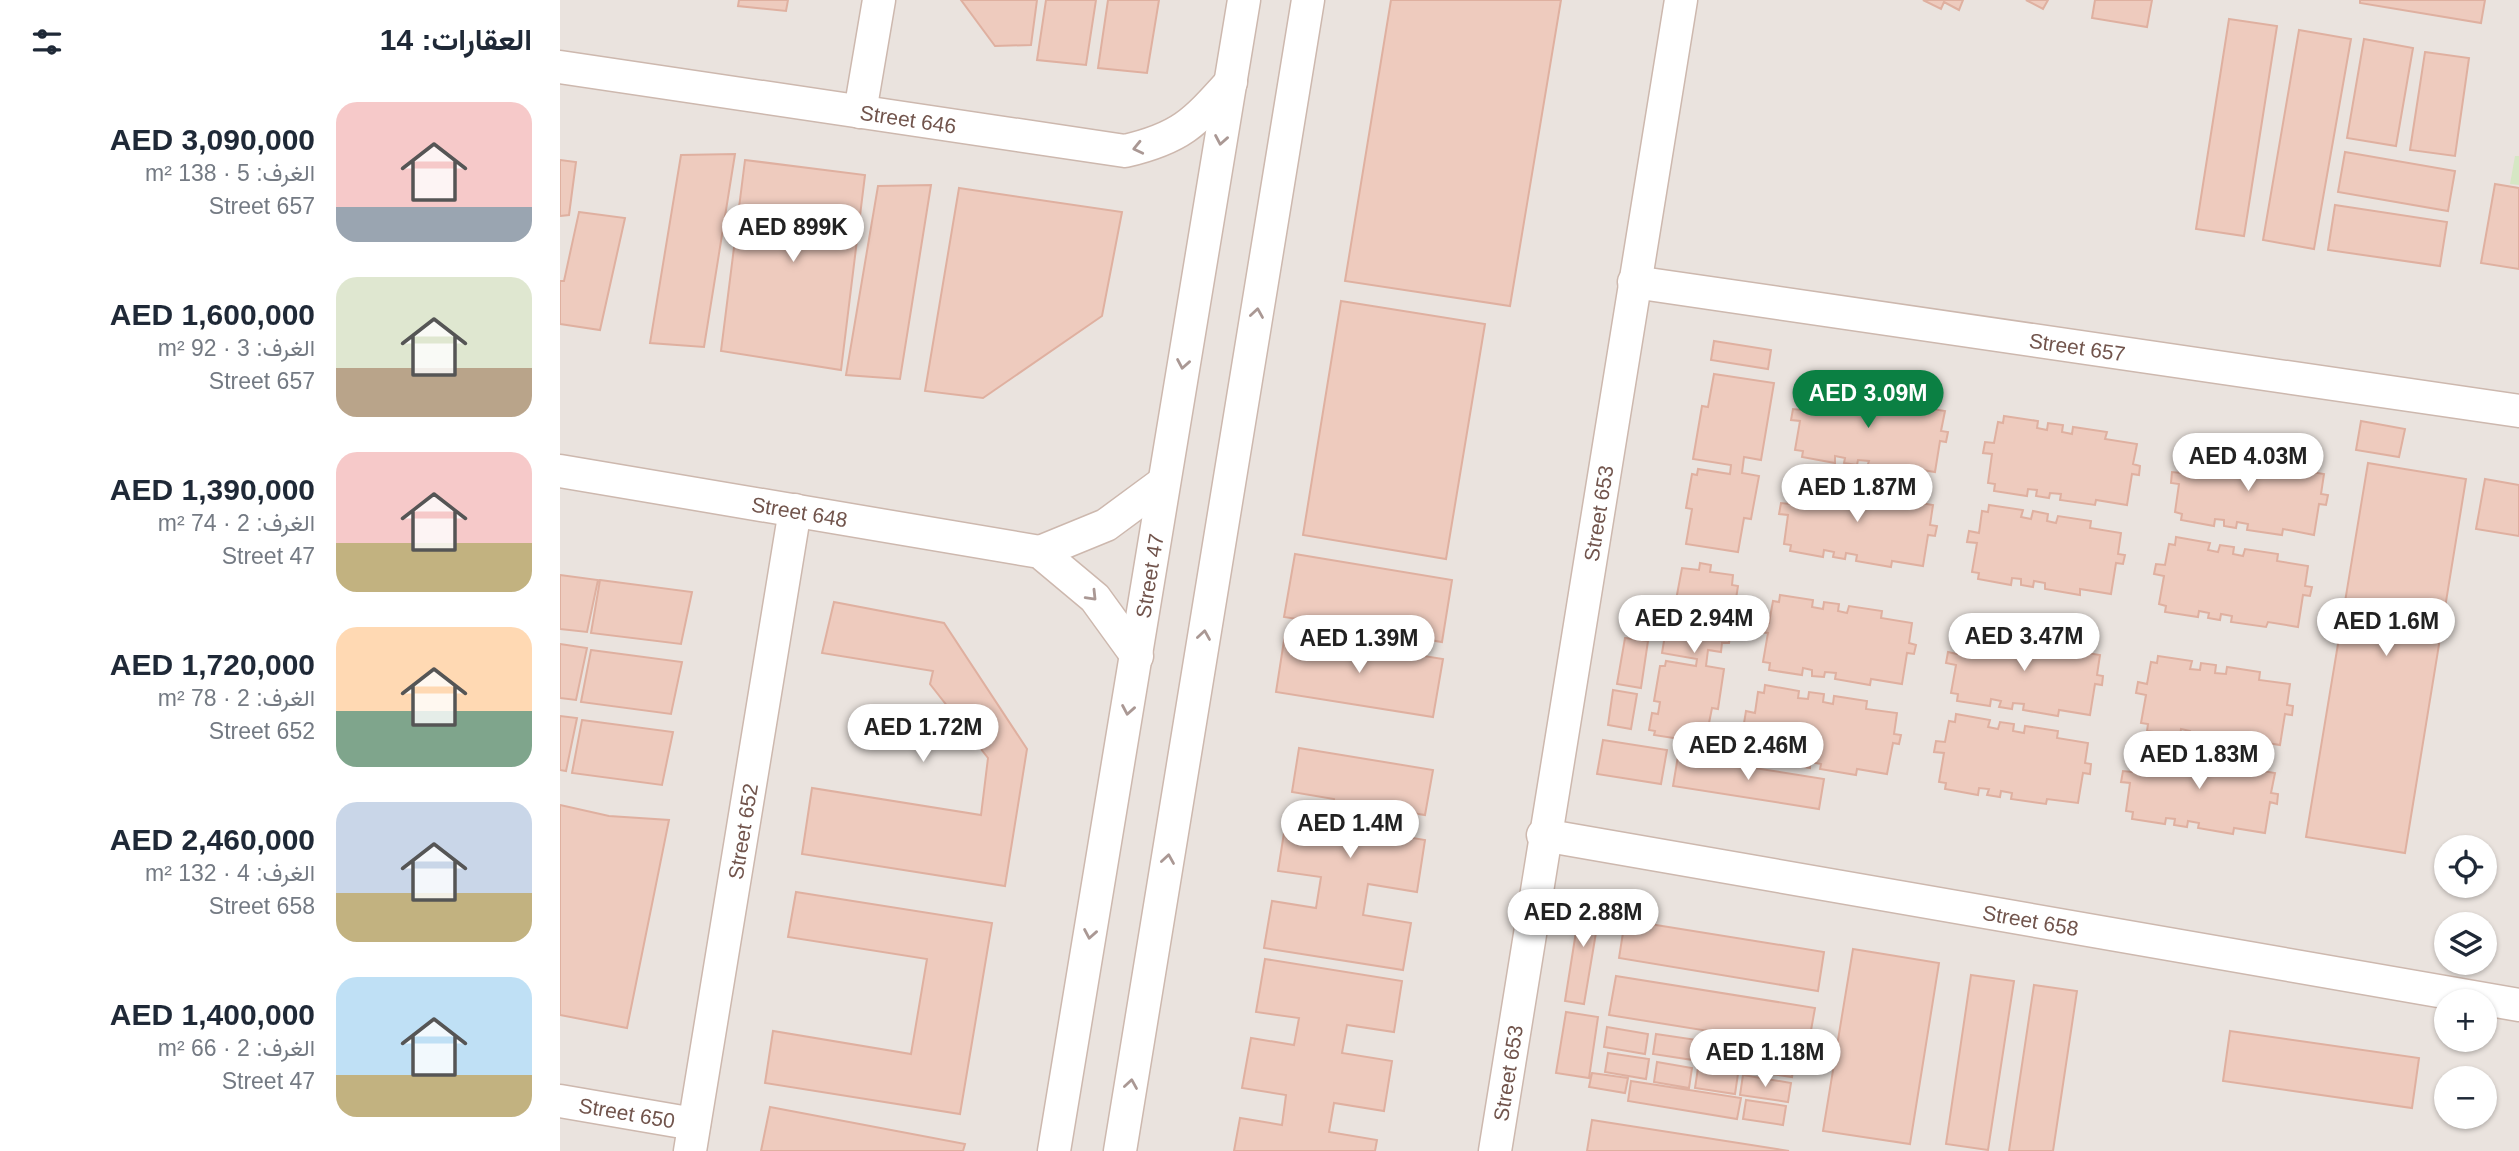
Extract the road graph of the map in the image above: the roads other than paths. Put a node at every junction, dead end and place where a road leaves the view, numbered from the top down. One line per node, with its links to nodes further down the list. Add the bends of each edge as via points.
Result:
1 (878, 0): 7 (street)
2 (1244, 0): 6 (street, Street 47)
3 (1308, 0): 20 (street, one-way to 3)
4 (1681, 0): 8 (street, Street 653)
5 (560, 67): 7 (street, Street 646)
6 (1231, 82): 7 (street, Street 646, one-way to 7, via 1195,122 1162,142 1125,150); 11 (street, Street 47, one-way to 11)
7 (860, 112)
8 (1634, 282): 9 (street, Street 657); 15 (street, Street 653)
9 (2519, 411)
10 (560, 471): 12 (street, Street 648)
11 (1163, 483): 13 (street, via 1106,525); 14 (street, Street 47)
12 (795, 510): 13 (street, Street 648); 18 (street, Street 652)
13 (1040, 552): 14 (street, one-way to 14, via 1095,598)
14 (1136, 656): 19 (street, Street 47, one-way to 19)
15 (1544, 835): 16 (street, Street 658); 21 (street, Street 653)
16 (2519, 1005)
17 (560, 1101): 18 (street, Street 650)
18 (692, 1138)
19 (1054, 1151)
20 (1120, 1151)
21 (1495, 1151)

